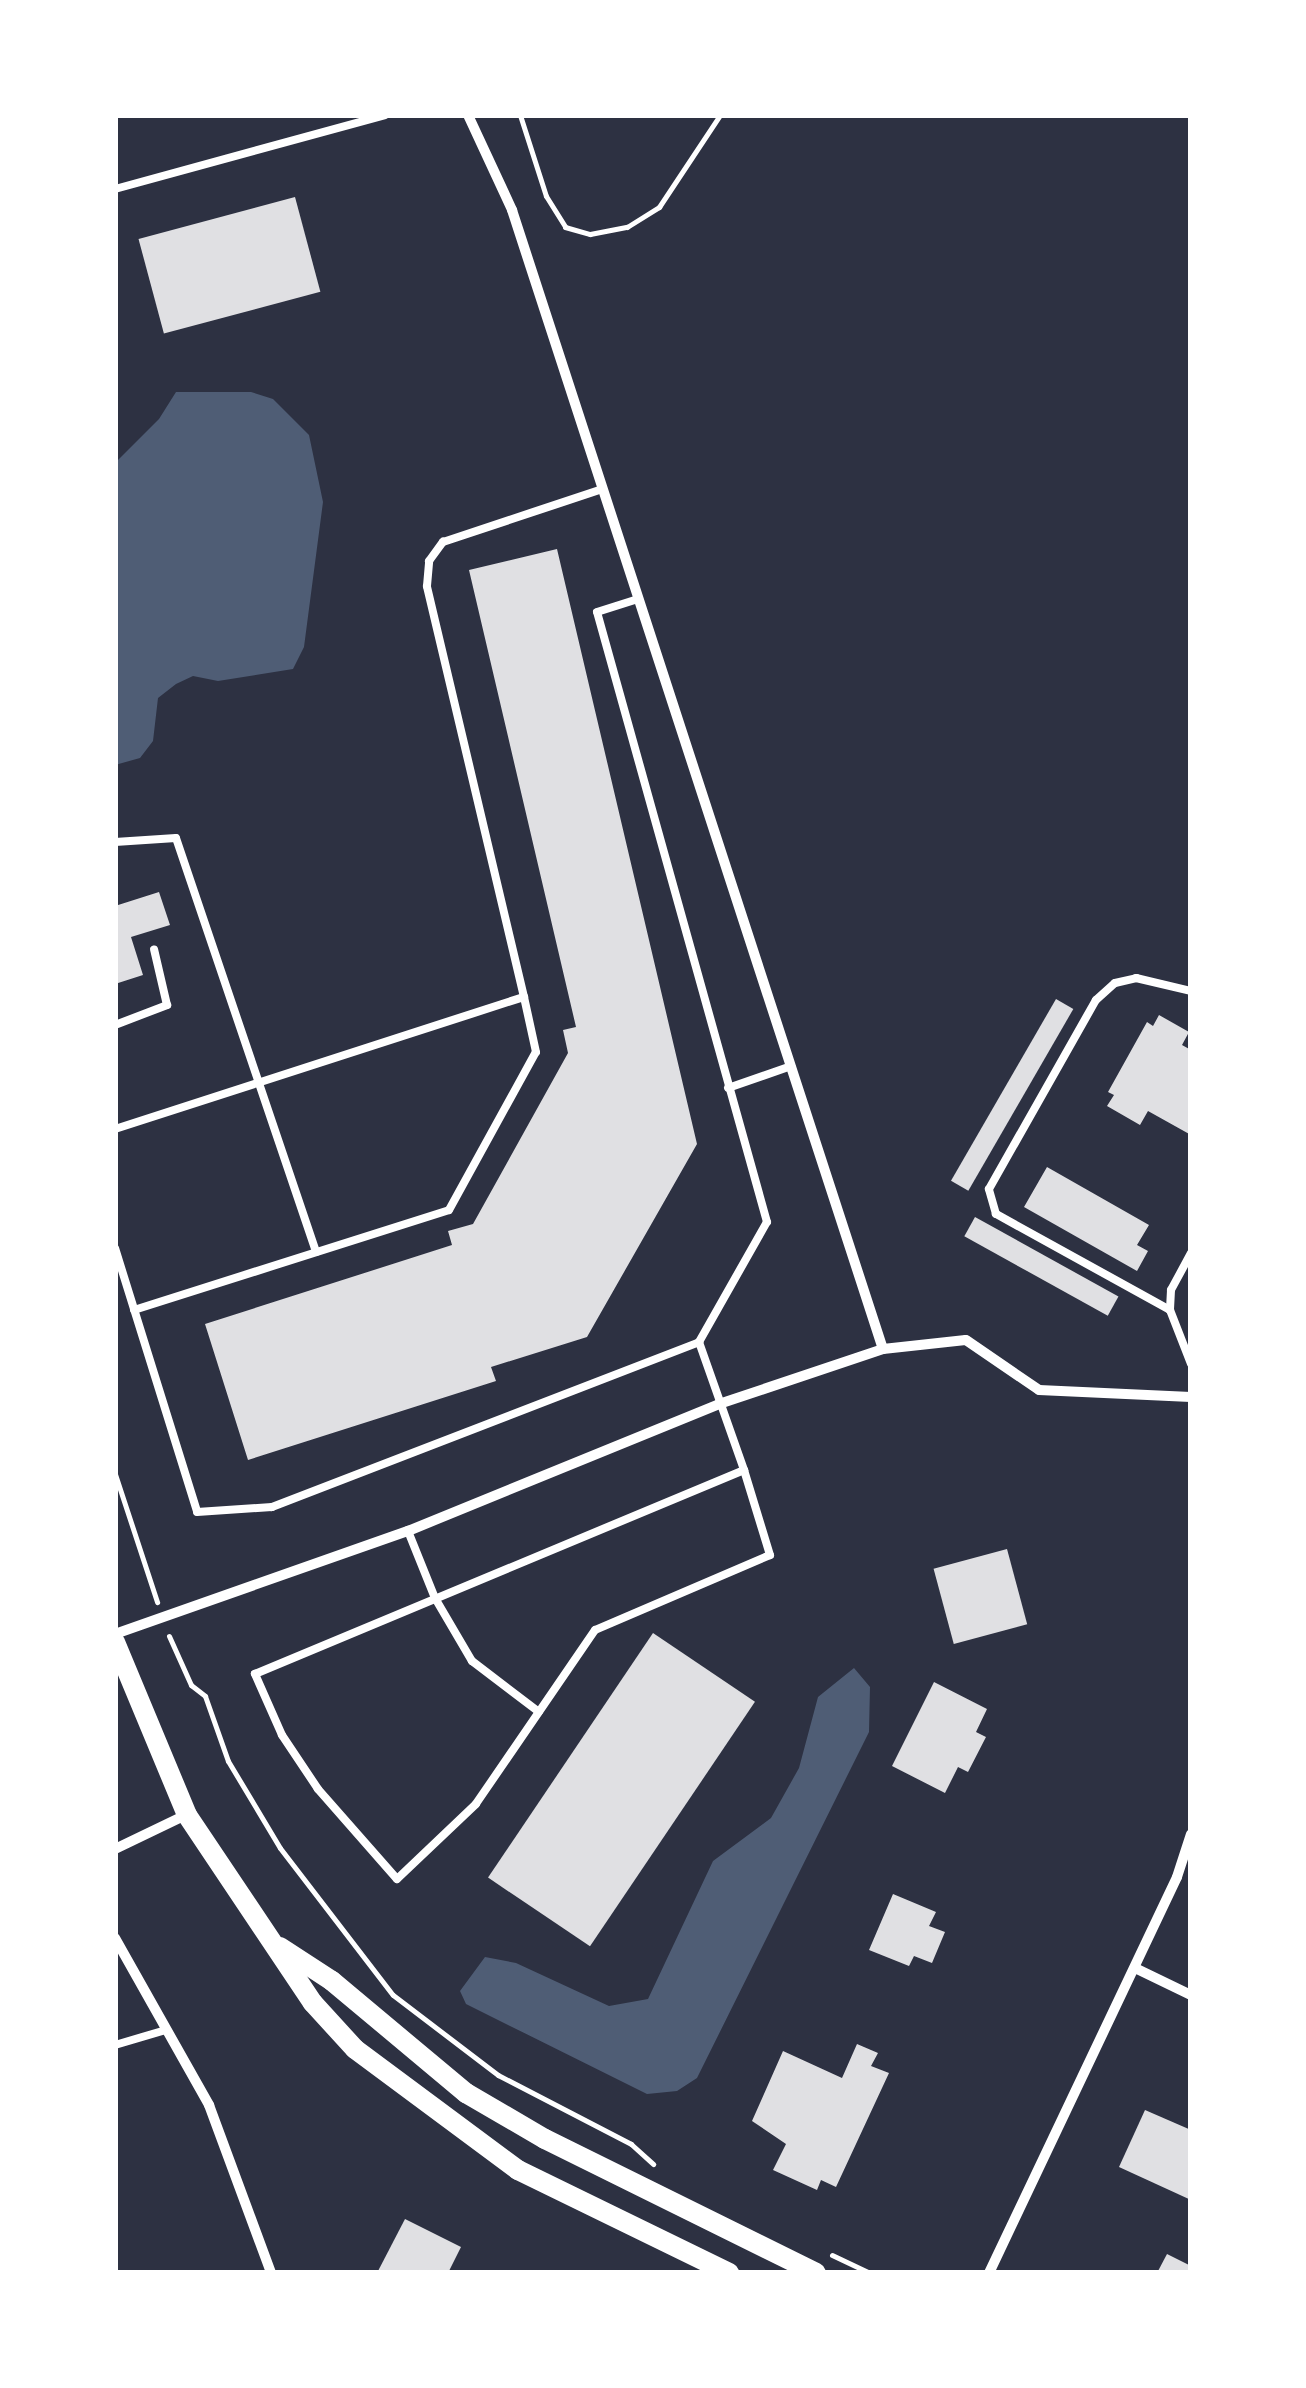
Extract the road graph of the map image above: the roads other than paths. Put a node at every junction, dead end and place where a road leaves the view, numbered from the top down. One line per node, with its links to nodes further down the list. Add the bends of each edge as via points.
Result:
1 (385, 115): 3 (lane)
2 (468, 115): 4 (street, via 512,210)
3 (115, 190)
4 (602, 490): 5 (street); 9 (lane, via 443,542 428,562 427,586)
5 (638, 598): 11 (street); 13 (lane, via 597,612)
6 (115, 842): 12 (lane, via 176,838)
7 (154, 949): 10 (lane, via 167,1005)
8 (1191, 991): 19 (lane, via 1136,978 1115,983 1096,1000 988,1189 996,1214)
9 (524, 997): 12 (lane); 16 (lane, via 536,1052 448,1210)
10 (115, 1025)
11 (791, 1066): 13 (lane); 21 (street)
12 (259, 1082): 14 (lane); 16 (lane)
13 (728, 1088): 20 (lane, via 767,1222)
14 (115, 1129)
15 (115, 1248): 18 (lane)
16 (316, 1252): 18 (lane)
17 (1191, 1252): 19 (lane)
18 (134, 1310): 20 (lane, via 197,1512 272,1507)
19 (1170, 1310): 22 (lane)
20 (699, 1342): 24 (lane)
21 (883, 1349): 23 (street, via 966,1340 1039,1390); 24 (street)
22 (1191, 1364)
23 (1191, 1397)
24 (719, 1404): 25 (lane); 26 (street)
25 (744, 1470): 27 (lane); 30 (lane, via 770,1554 595,1630)
26 (408, 1531): 27 (lane); 28 (street)
27 (435, 1598): 30 (lane, via 472,1661); 30 (lane, via 255,1674 282,1734 318,1789 397,1879 476,1804)
28 (115, 1634)
29 (115, 1642): 31 (main road)
30 (539, 1712)
31 (187, 1814): 33 (street); 35 (main road)
32 (1191, 1834): 36 (street)
33 (115, 1848)
34 (115, 1938): 38 (street)
35 (274, 1943): 41 (main road, via 312,2003 356,2049 452,2126 518,2170); 42 (main road, via 332,1981 466,2093 545,2140)
36 (1135, 1968): 37 (street); 43 (street)
37 (1191, 1995)
38 (166, 2030): 39 (lane); 40 (street, via 209,2104)
39 (115, 2044)
40 (271, 2273)
41 (729, 2273)
42 (816, 2273)
43 (989, 2273)

